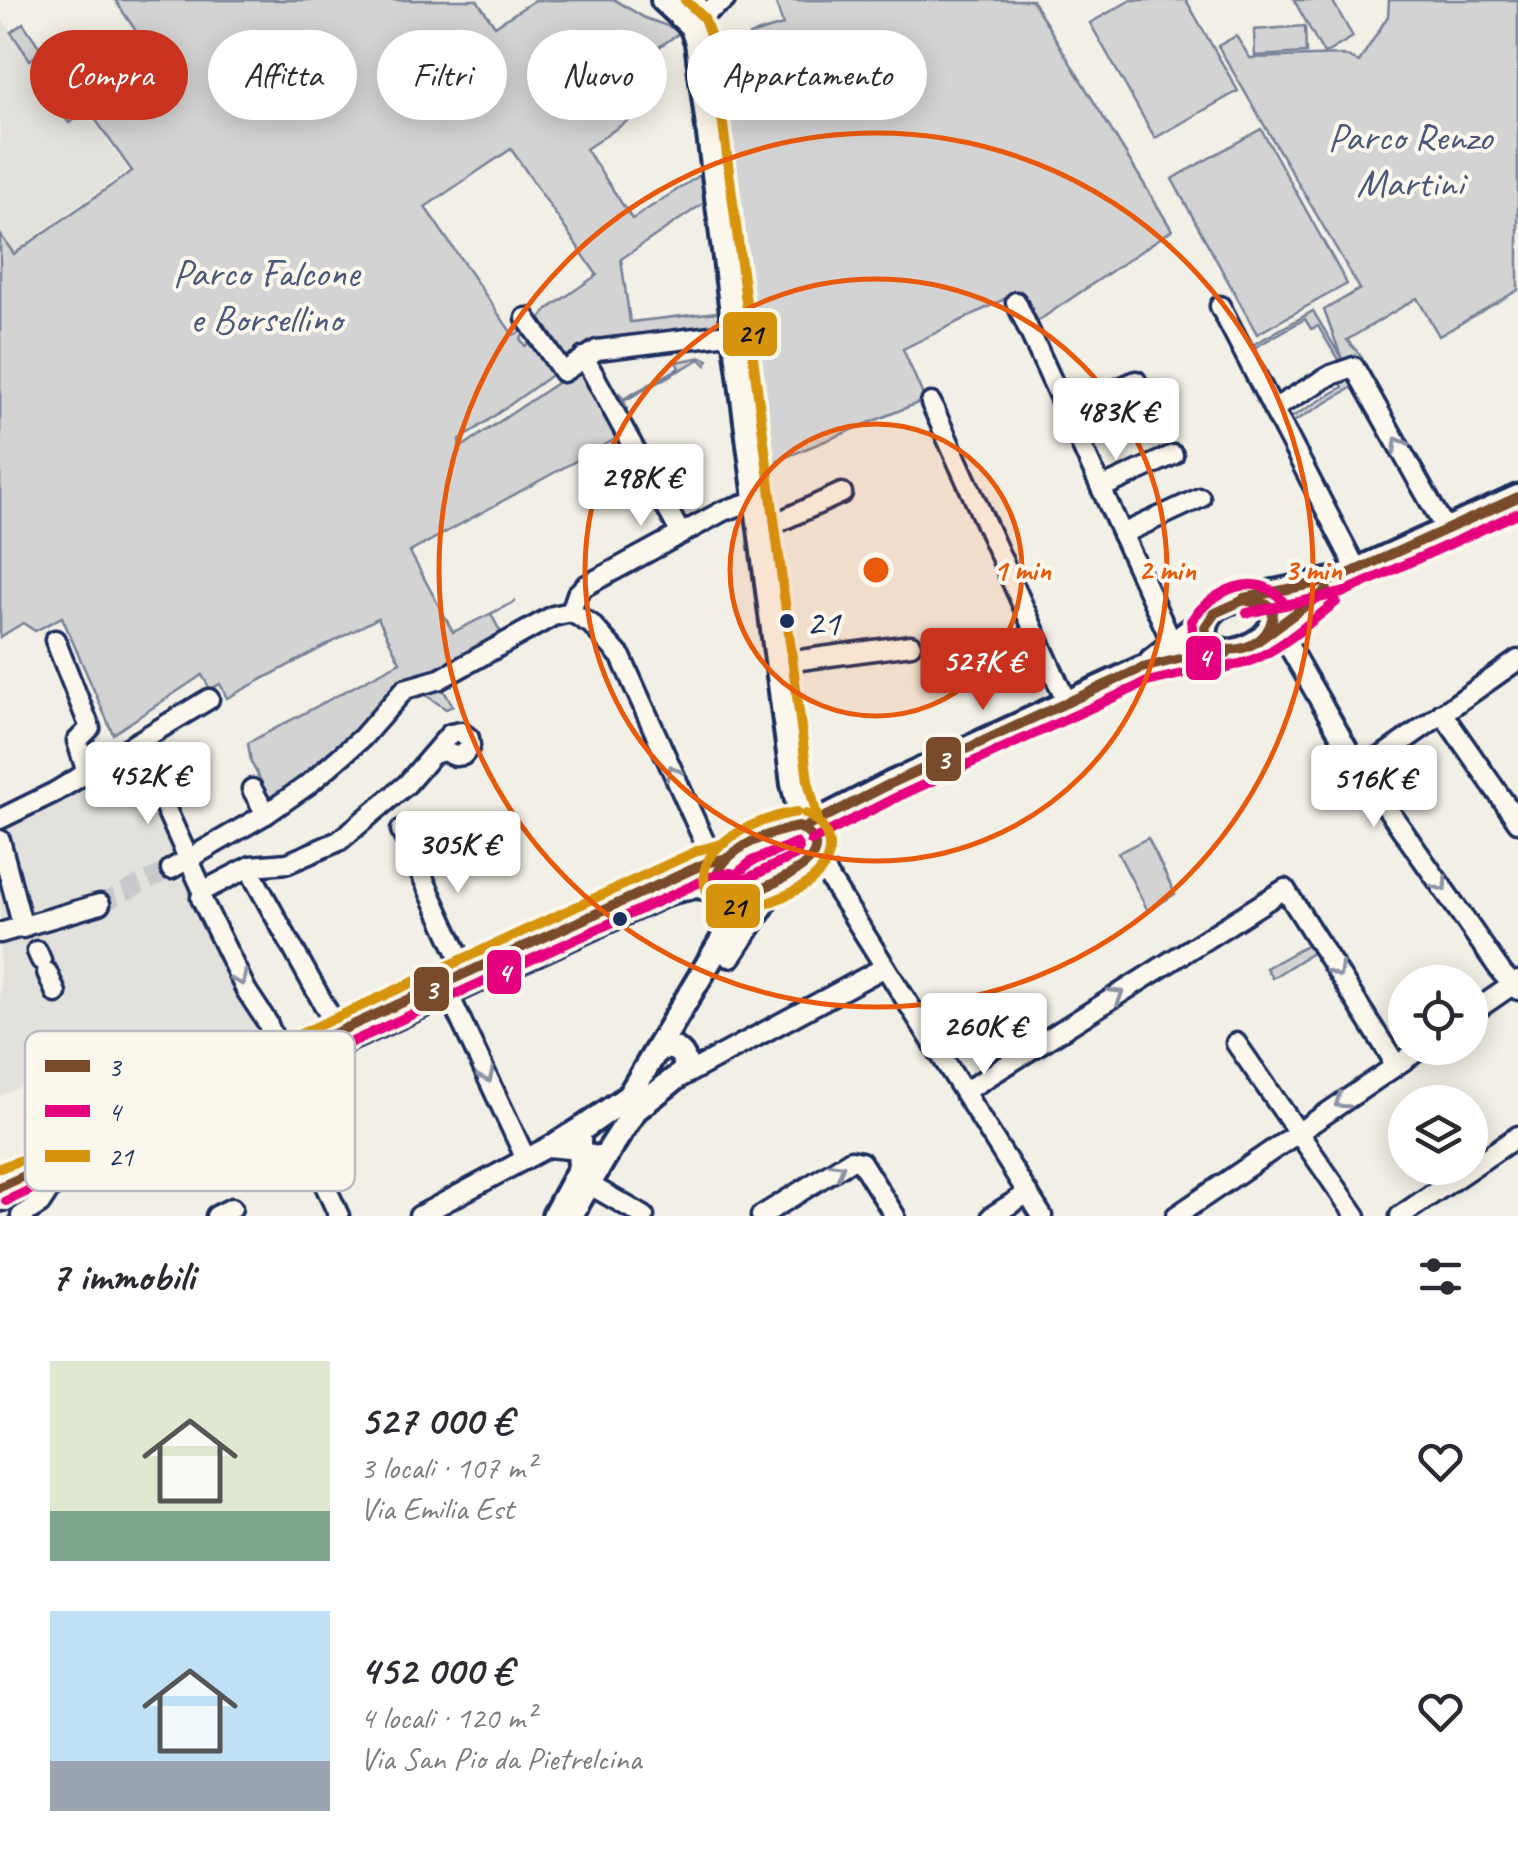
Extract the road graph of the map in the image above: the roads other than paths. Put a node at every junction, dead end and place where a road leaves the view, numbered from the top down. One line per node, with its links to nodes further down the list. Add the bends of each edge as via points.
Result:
1 (642, 0): 4 (main road)
2 (663, 0): 4 (main road)
3 (720, 3): 4 (street, via 705,13); 5 (street)
4 (688, 8)
5 (704, 30)
6 (708, 120): 10 (main road)
7 (1016, 302): 15 (street)
8 (1220, 306): 14 (street)
9 (526, 318): 11 (street, via 563,372)
10 (736, 333): 11 (street); 21 (main road)
11 (584, 357): 24 (street)
12 (1136, 381): 15 (street)
13 (931, 403): 39 (street)
14 (1273, 408): 23 (street, one-way to 14, via 1354,367); 26 (street)
15 (1066, 412): 17 (street)
16 (1173, 456): 17 (street)
17 (1102, 488): 25 (street)
18 (842, 493): 22 (street)
19 (1518, 497): 23 (main road)
20 (1200, 498): 25 (street)
21 (757, 500): 22 (main road); 24 (street)
22 (760, 526): 36 (main road)
23 (1446, 530): 26 (main road)
24 (681, 534): 28 (street, via 585,586)
25 (1122, 534): 32 (street)
26 (1348, 574): 27 (main road); 30 (main road)
27 (1244, 598): 29 (main road); 30 (main road, via 1272,610)
28 (571, 612): 48 (street, via 552,616 440,679 405,689 336,762); 55 (street, one-way to 28, via 620,655)
29 (1210, 615): 32 (main road); 34 (main road, via 1206,640)
30 (1266, 635): 34 (main road); 43 (street, via 1288,646)
31 (55, 640): 44 (street, via 90,728 78,742)
32 (1174, 644): 37 (main road)
33 (912, 646): 36 (street)
34 (1227, 653): 37 (main road)
35 (1518, 660): 40 (street)
36 (778, 663): 45 (main road)
37 (1142, 668): 39 (main road)
38 (209, 700): 41 (street)
39 (1068, 703): 47 (main road)
40 (1442, 714): 43 (street); 50 (street)
41 (136, 743): 44 (street); 54 (street)
42 (434, 754): 61 (street, via 340,841 288,863 251,866)
43 (1361, 770): 68 (street, one-way to 68)
44 (87, 773): 49 (street)
45 (793, 784): 47 (main road, via 814,806); 52 (main road)
46 (252, 789): 48 (street)
47 (848, 806): 52 (main road)
48 (266, 814): 54 (street)
49 (0, 819)
50 (1518, 822)
51 (401, 830): 67 (street)
52 (799, 832): 55 (main road); 57 (street); 59 (main road, via 811,861)
53 (0, 840): 63 (street)
54 (188, 859): 56 (street); 61 (street)
55 (721, 859): 60 (main road); 67 (main road)
56 (171, 869)
57 (828, 876): 59 (street); 66 (street)
58 (254, 878): 73 (street)
59 (786, 878): 60 (main road, via 744,896); 78 (main road, via 762,901 685,1028)
60 (722, 888): 67 (main road, via 674,890); 77 (main road, via 728,930)
61 (202, 891): 72 (street, one-way to 72)
62 (100, 904): 63 (street)
63 (23, 928): 64 (street)
64 (0, 933)
65 (41, 961): 69 (street)
66 (885, 967): 78 (street); 81 (street)
67 (469, 979): 70 (main road); 74 (main road)
68 (1516, 986): 71 (street)
69 (56, 993)
70 (448, 993): 75 (main road); 88 (street, one-way to 88)
71 (1488, 1003)
72 (271, 1031)
73 (339, 1031)
74 (355, 1031)
75 (355, 1032)
76 (1236, 1043): 83 (street)
77 (658, 1050): 78 (main road, via 673,1048); 82 (main road, via 624,1102)
78 (688, 1063): 87 (main road, via 635,1110)
79 (1397, 1065): 80 (street)
80 (1391, 1069): 81 (street, one-way to 80, via 1285,889 1391,1056); 83 (street, one-way to 83)
81 (970, 1088): 93 (street)
82 (590, 1122): 85 (street); 86 (main road, via 580,1131)
83 (1297, 1132): 105 (street); 106 (street)
84 (1518, 1136): 107 (street)
85 (548, 1147): 86 (street); 88 (street)
86 (579, 1150): 87 (main road); 98 (main road, via 580,1168)
87 (606, 1155): 89 (main road)
88 (526, 1159): 97 (street)
89 (590, 1185): 99 (main road); 100 (street)
90 (25, 1188): 94 (main road)
91 (47, 1191): 95 (street)
92 (328, 1191): 96 (street)
93 (1028, 1193): 103 (street); 104 (street)
94 (0, 1200)
95 (21, 1216)
96 (339, 1216)
97 (419, 1216)
98 (554, 1216)
99 (570, 1216)
100 (644, 1216)
101 (761, 1216): 102 (street, one-way to 102, via 851,1160 861,1162)
102 (895, 1216)
103 (992, 1216)
104 (1042, 1216)
105 (1176, 1216)
106 (1356, 1216)
107 (1400, 1216)

